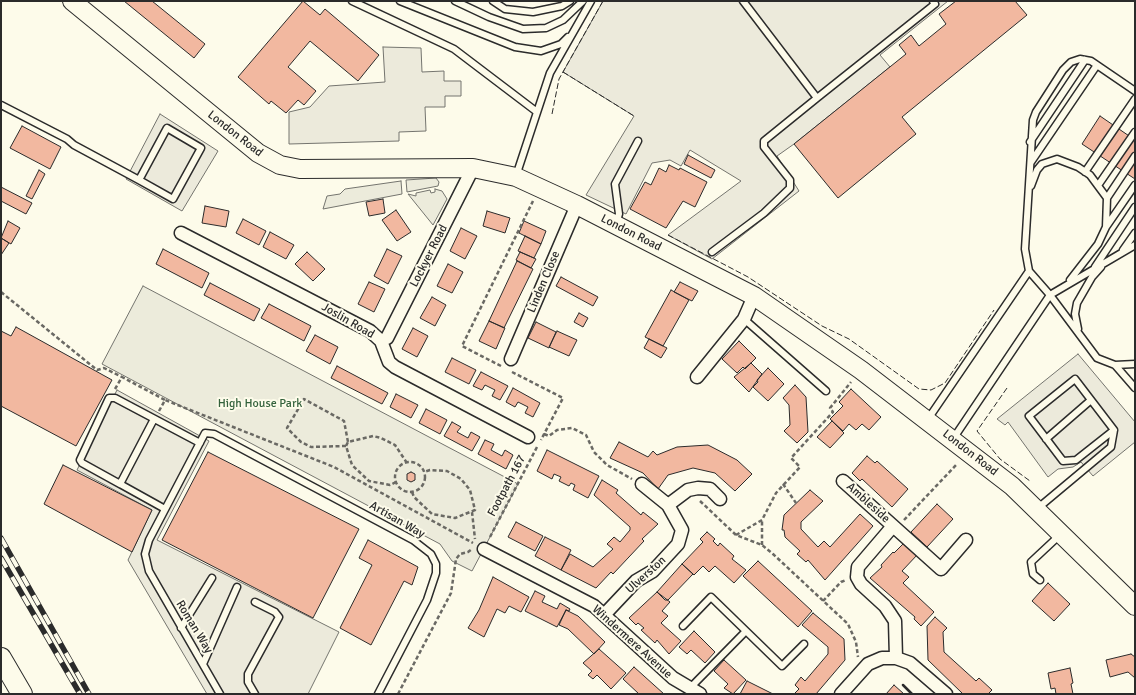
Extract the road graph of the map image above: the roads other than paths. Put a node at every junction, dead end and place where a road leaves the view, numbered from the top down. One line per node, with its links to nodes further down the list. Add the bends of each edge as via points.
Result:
1 (72, 1): 24 (street, London Road, via 258,154 280,165 300,169)
2 (352, 1): 18 (lane, via 454,49)
3 (400, 1): 11 (lane, via 514,47 541,51 561,44)
4 (455, 1): 7 (lane, via 523,29 546,28 563,20)
5 (493, 1): 6 (lane, via 505,9 533,12 562,6)
6 (570, 1)
7 (583, 1)
8 (591, 1): 11 (lane)
9 (743, 1): 15 (lane)
10 (936, 2): 15 (lane)
11 (574, 31): 18 (lane, via 550,73)
12 (1085, 60): 13 (lane); 21 (lane); 21 (lane, via 1071,62 1036,112)
13 (1097, 65): 14 (lane); 23 (lane)
14 (1135, 91)
15 (817, 98): 39 (lane, via 764,142 764,147 790,180 790,188 764,213)
16 (1135, 99): 25 (lane)
17 (1, 105): 27 (lane)
18 (537, 112): 26 (lane)
19 (1135, 132): 28 (lane)
20 (638, 141): 34 (lane, via 614,184 619,214)
21 (1030, 143): 23 (lane)
22 (1135, 156): 31 (lane)
23 (1030, 164): 30 (lane)
24 (473, 168): 26 (street, London Road); 49 (street, Lockyer Road, via 387,338)
25 (1085, 172): 28 (lane); 30 (lane, via 1057,159 1048,161 1037,170)
26 (516, 177): 32 (street, London Road)
27 (139, 180): 27 (lane, via 167,128 201,148 173,199)
28 (1099, 184): 31 (lane)
29 (1135, 184): 35 (lane)
30 (1027, 197): 43 (lane, via 1025,249)
31 (1107, 198): 35 (lane)
32 (577, 205): 34 (street, London Road); 50 (street, Linden Close)
33 (1135, 207): 42 (lane)
34 (616, 225): 46 (street, London Road)
35 (1106, 227): 44 (lane, via 1089,258)
36 (181, 233): 49 (street, Joslin Road, via 370,331)
37 (1135, 233): 40 (lane)
38 (1135, 245): 40 (lane)
39 (712, 252)
40 (1122, 252): 41 (lane)
41 (1107, 261): 42 (lane); 48 (lane, via 1092,277 1077,303 1076,324)
42 (1094, 268): 44 (lane)
43 (1029, 271): 45 (lane); 58 (lane)
44 (1066, 285): 45 (lane)
45 (1050, 295): 48 (lane); 61 (lane)
46 (754, 296): 47 (street); 58 (street, London Road)
47 (744, 319): 53 (street); 55 (lane)
48 (1081, 336): 52 (lane, via 1096,358)
49 (381, 341): 60 (street, Joslin Road, via 389,362 395,367)
50 (511, 359)
51 (1135, 364): 52 (lane)
52 (1115, 365): 54 (lane)
53 (697, 377)
54 (1135, 388)
55 (826, 391)
56 (1091, 400): 59 (lane); 62 (lane); 62 (lane, via 1075,379 1029,416)
57 (154, 419): 63 (lane); 65 (lane); 65 (lane, via 111,397 108,400 80,460)
58 (927, 420): 61 (street, London Road)
59 (1114, 430): 62 (lane, via 1076,460 1063,461); 70 (lane, via 1111,447)
60 (528, 437)
61 (953, 439): 70 (street, London Road)
62 (1046, 439)
63 (200, 443): 69 (lane); 92 (lane, Artisan Way, via 205,433 214,434 413,540 431,554 436,573 427,600)
64 (843, 481): 71 (street, Ambleside)
65 (120, 484): 69 (lane)
66 (642, 484): 68 (street, Ulverston)
67 (720, 499): 68 (street, via 710,490 688,490)
68 (668, 504): 80 (street, Ulverston, via 682,530 678,544)
69 (165, 509): 82 (lane, Roman Way, via 145,554 150,571)
70 (1037, 509): 72 (street, London Road)
71 (894, 527): 73 (street, Ambleside, via 941,568); 86 (street, Ambleside, via 858,568 858,577 895,621)
72 (1062, 534): 76 (lane, via 1032,560 1031,570); 79 (street, London Road)
73 (966, 540)
74 (479, 546): 80 (street, Windermere Avenue, via 594,606)
75 (212, 578): 82 (lane)
76 (1040, 580)
77 (237, 588): 87 (lane)
78 (256, 602): 91 (lane, via 279,617 248,674 248,682)
79 (1135, 606)
80 (604, 615): 88 (street, Windermere Avenue, via 672,678)
81 (683, 626): 83 (lane, via 710,597)
82 (181, 628): 87 (lane, Roman Way)
83 (746, 631): 84 (lane, via 782,666); 88 (lane)
84 (804, 644)
85 (1, 658): 89 (main road)
86 (896, 658): 93 (street, via 882,658 868,664); 94 (street, via 910,663)
87 (204, 664): 90 (lane, Roman Way)
88 (695, 691)
89 (22, 694)
90 (220, 694)
91 (255, 694)
92 (378, 694)
93 (841, 694)
94 (946, 694)

